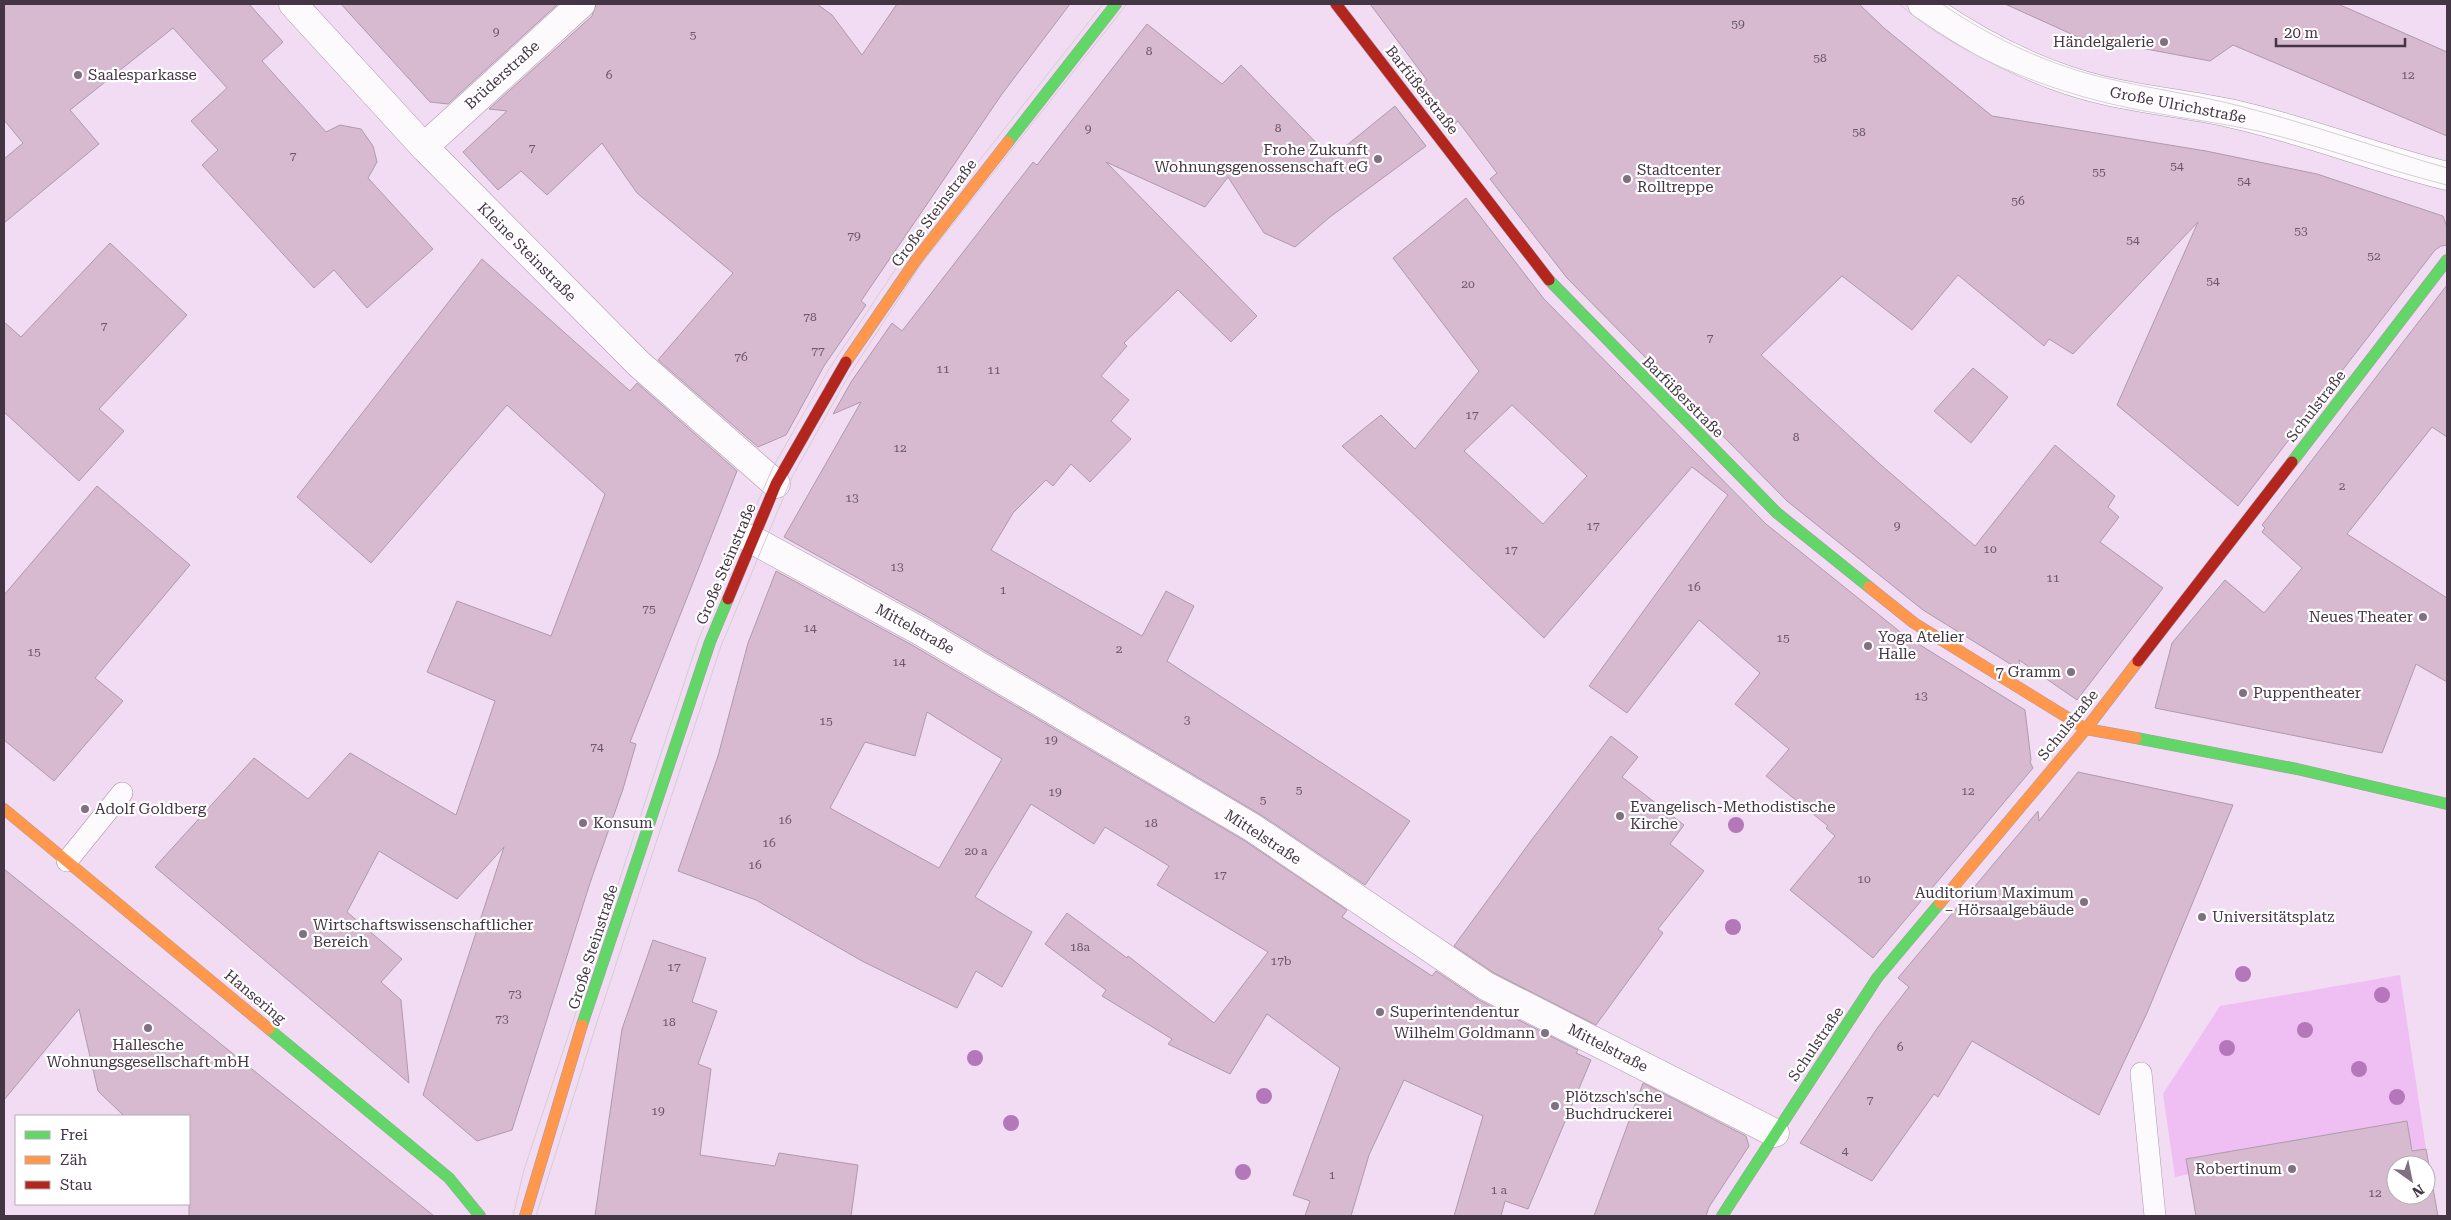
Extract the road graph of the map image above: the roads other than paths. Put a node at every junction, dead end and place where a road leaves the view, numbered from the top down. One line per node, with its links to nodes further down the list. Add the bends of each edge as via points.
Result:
1 (293, 4): 6 (street, Kleine Steinstraße)
2 (582, 4): 6 (street, Brüderstraße)
3 (1116, 4): 9 (street, Große Steinstraße, via 916,260 838,374)
4 (1336, 4): 11 (street, Barfüßerstraße, via 1555,288 1777,513 1914,623)
5 (1922, 4): 7 (street, Große Ulrichstraße, via 1960,31 2007,55 2032,67 2101,90 2229,113)
6 (424, 147): 9 (street, Kleine Steinstraße, via 639,364)
7 (2447, 176)
8 (2447, 260): 11 (street, Schulstraße)
9 (776, 484): 10 (street, Große Steinstraße)
10 (751, 539): 17 (street, Mittelstraße, via 920,631 1253,828 1486,986); 19 (street, Große Steinstraße, via 700,670 575,1048)
11 (2086, 729): 13 (street, via 2297,769); 17 (street, Schulstraße, via 1877,978)
12 (122, 793): 15 (lane)
13 (2447, 804)
14 (4, 808): 15 (street, Hansering)
15 (68, 861): 18 (street, Hansering, via 449,1178)
16 (2141, 1073): 21 (lane)
17 (1775, 1133): 20 (street, Schulstraße)
18 (480, 1216)
19 (525, 1216)
20 (1722, 1216)
21 (2156, 1216)

